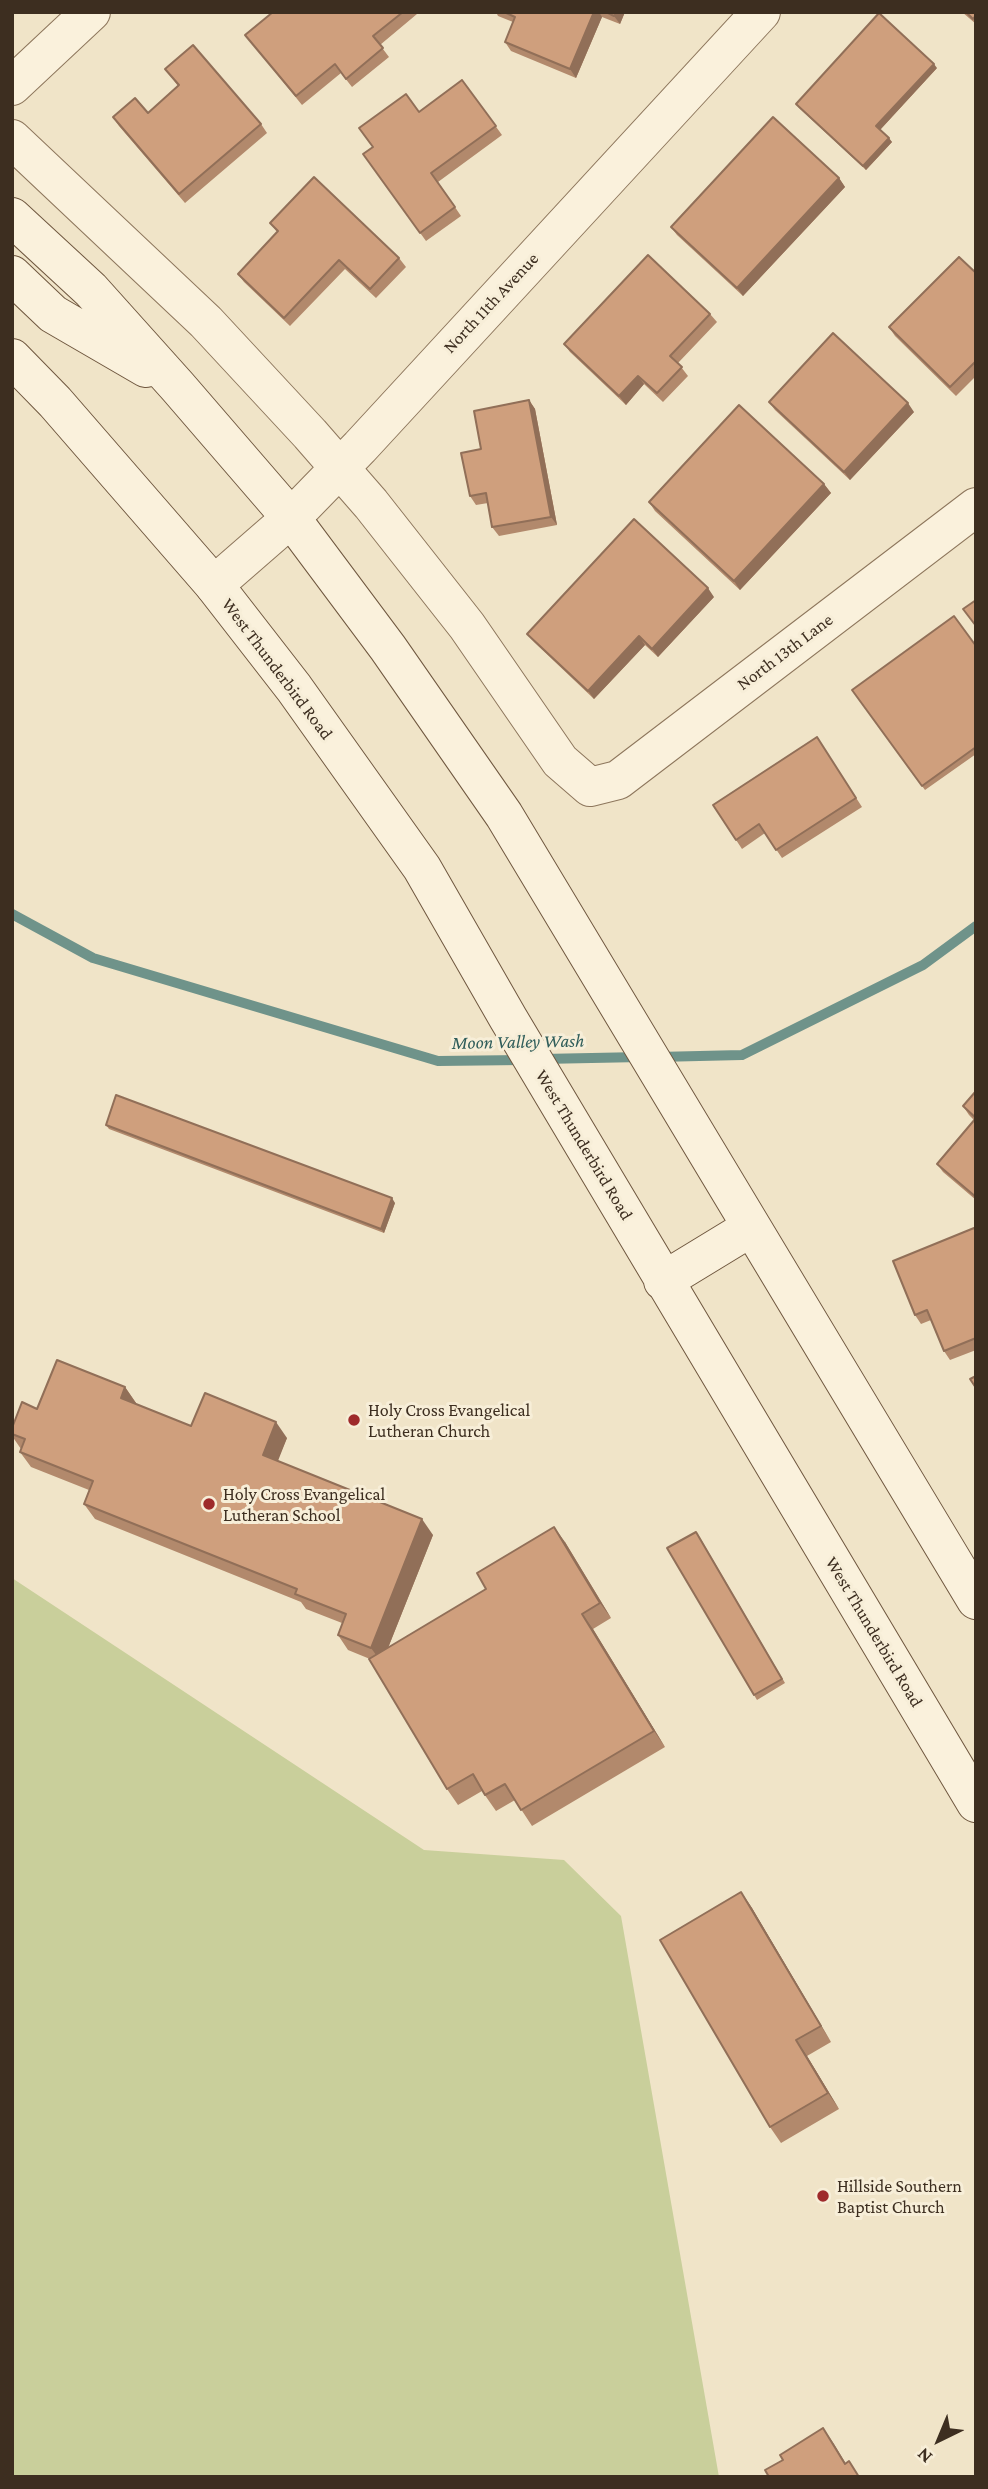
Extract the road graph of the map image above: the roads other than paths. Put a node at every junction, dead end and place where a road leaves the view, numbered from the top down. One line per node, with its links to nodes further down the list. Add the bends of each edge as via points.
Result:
1 (91, 12): 3 (main road)
2 (761, 12): 9 (main road, North 11th Avenue)
3 (12, 86)
4 (12, 139): 9 (main road, via 206,322)
5 (12, 217): 8 (main road, via 91,290)
6 (12, 275): 8 (main road, via 53,314)
7 (12, 358): 12 (main road, West Thunderbird Road)
8 (178, 387): 11 (main road)
9 (340, 467): 10 (main road, North 13th Lane, via 467,626 560,761 590,787 618,780); 11 (main road, North 11th Avenue)
10 (976, 507)
11 (291, 518): 12 (main road, North 11th Avenue); 13 (main road, via 504,815)
12 (214, 585): 14 (main road, West Thunderbird Road, via 422,868)
13 (750, 1228): 14 (main road); 15 (main road)
14 (663, 1281): 16 (main road, West Thunderbird Road)
15 (976, 1600)
16 (976, 1803)

